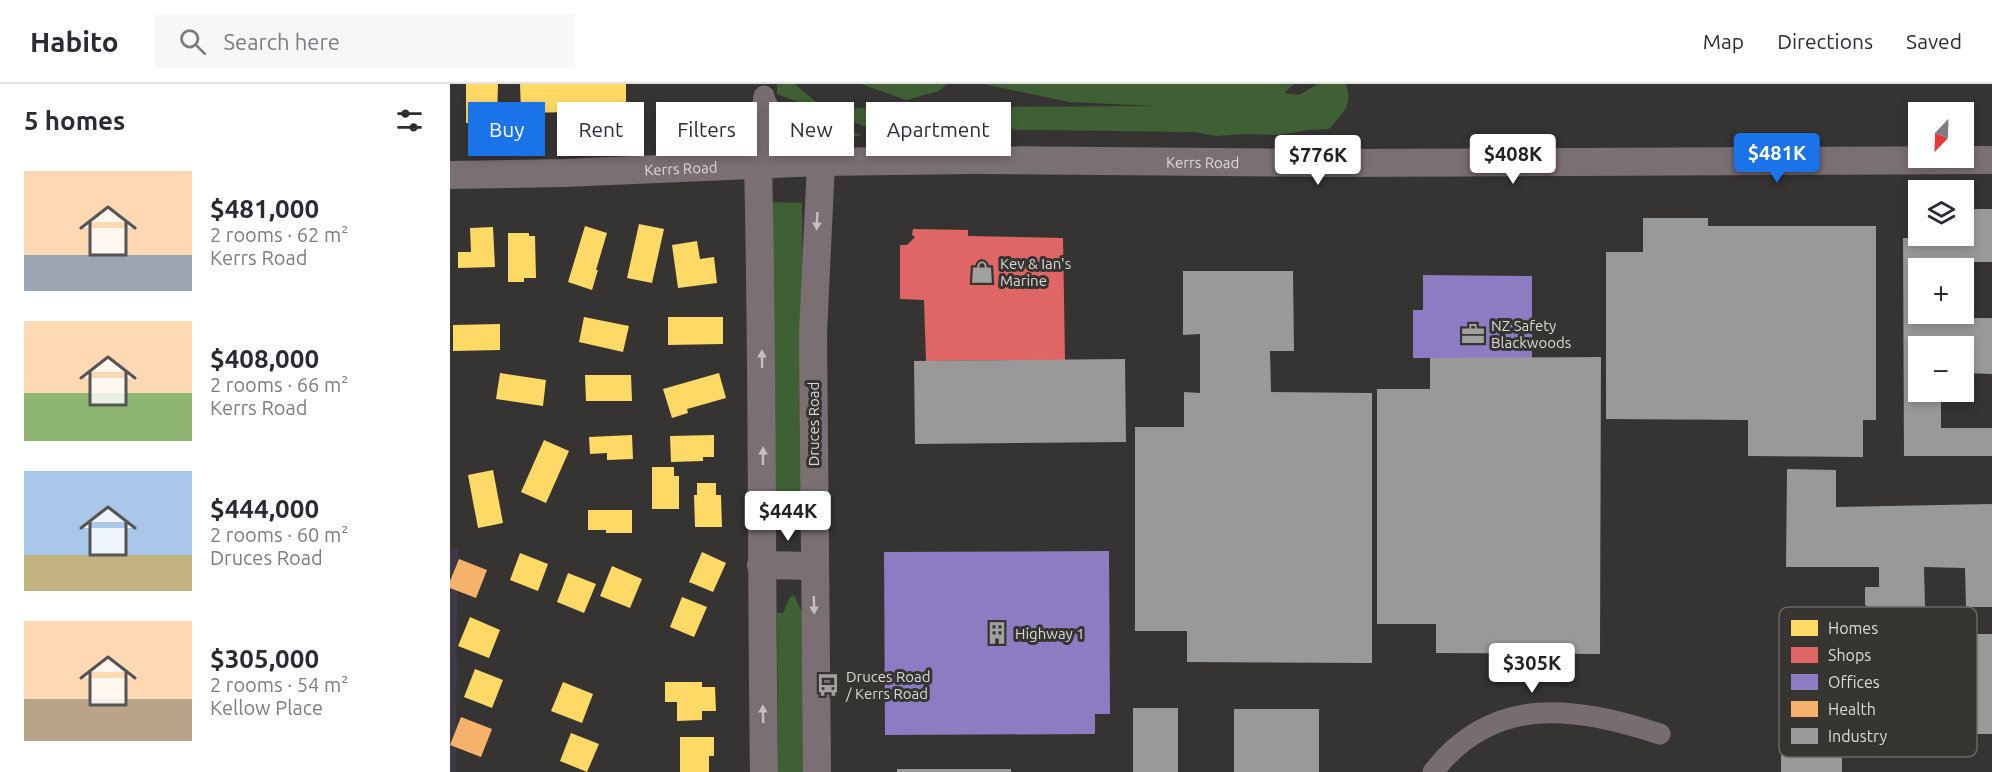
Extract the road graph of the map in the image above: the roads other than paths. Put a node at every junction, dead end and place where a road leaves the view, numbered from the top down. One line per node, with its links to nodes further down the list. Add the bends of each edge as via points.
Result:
1 (764, 91): 3 (street, via 772,115 789,138); 4 (street)
2 (1992, 160): 3 (main road, Kerrs Road)
3 (821, 162): 4 (main road, Kerrs Road); 7 (main road, Druces Road, one-way to 7, via 813,334)
4 (758, 164): 5 (main road, Kerrs Road); 6 (main road, one-way to 4, via 763,417)
5 (450, 175)
6 (761, 565): 7 (main road); 9 (main road, one-way to 6)
7 (814, 566): 10 (main road, Druces Road, one-way to 10)
8 (1660, 734): 11 (street, via 1568,712 1516,716 1464,741)
9 (764, 772)
10 (817, 772)
11 (1433, 772)

